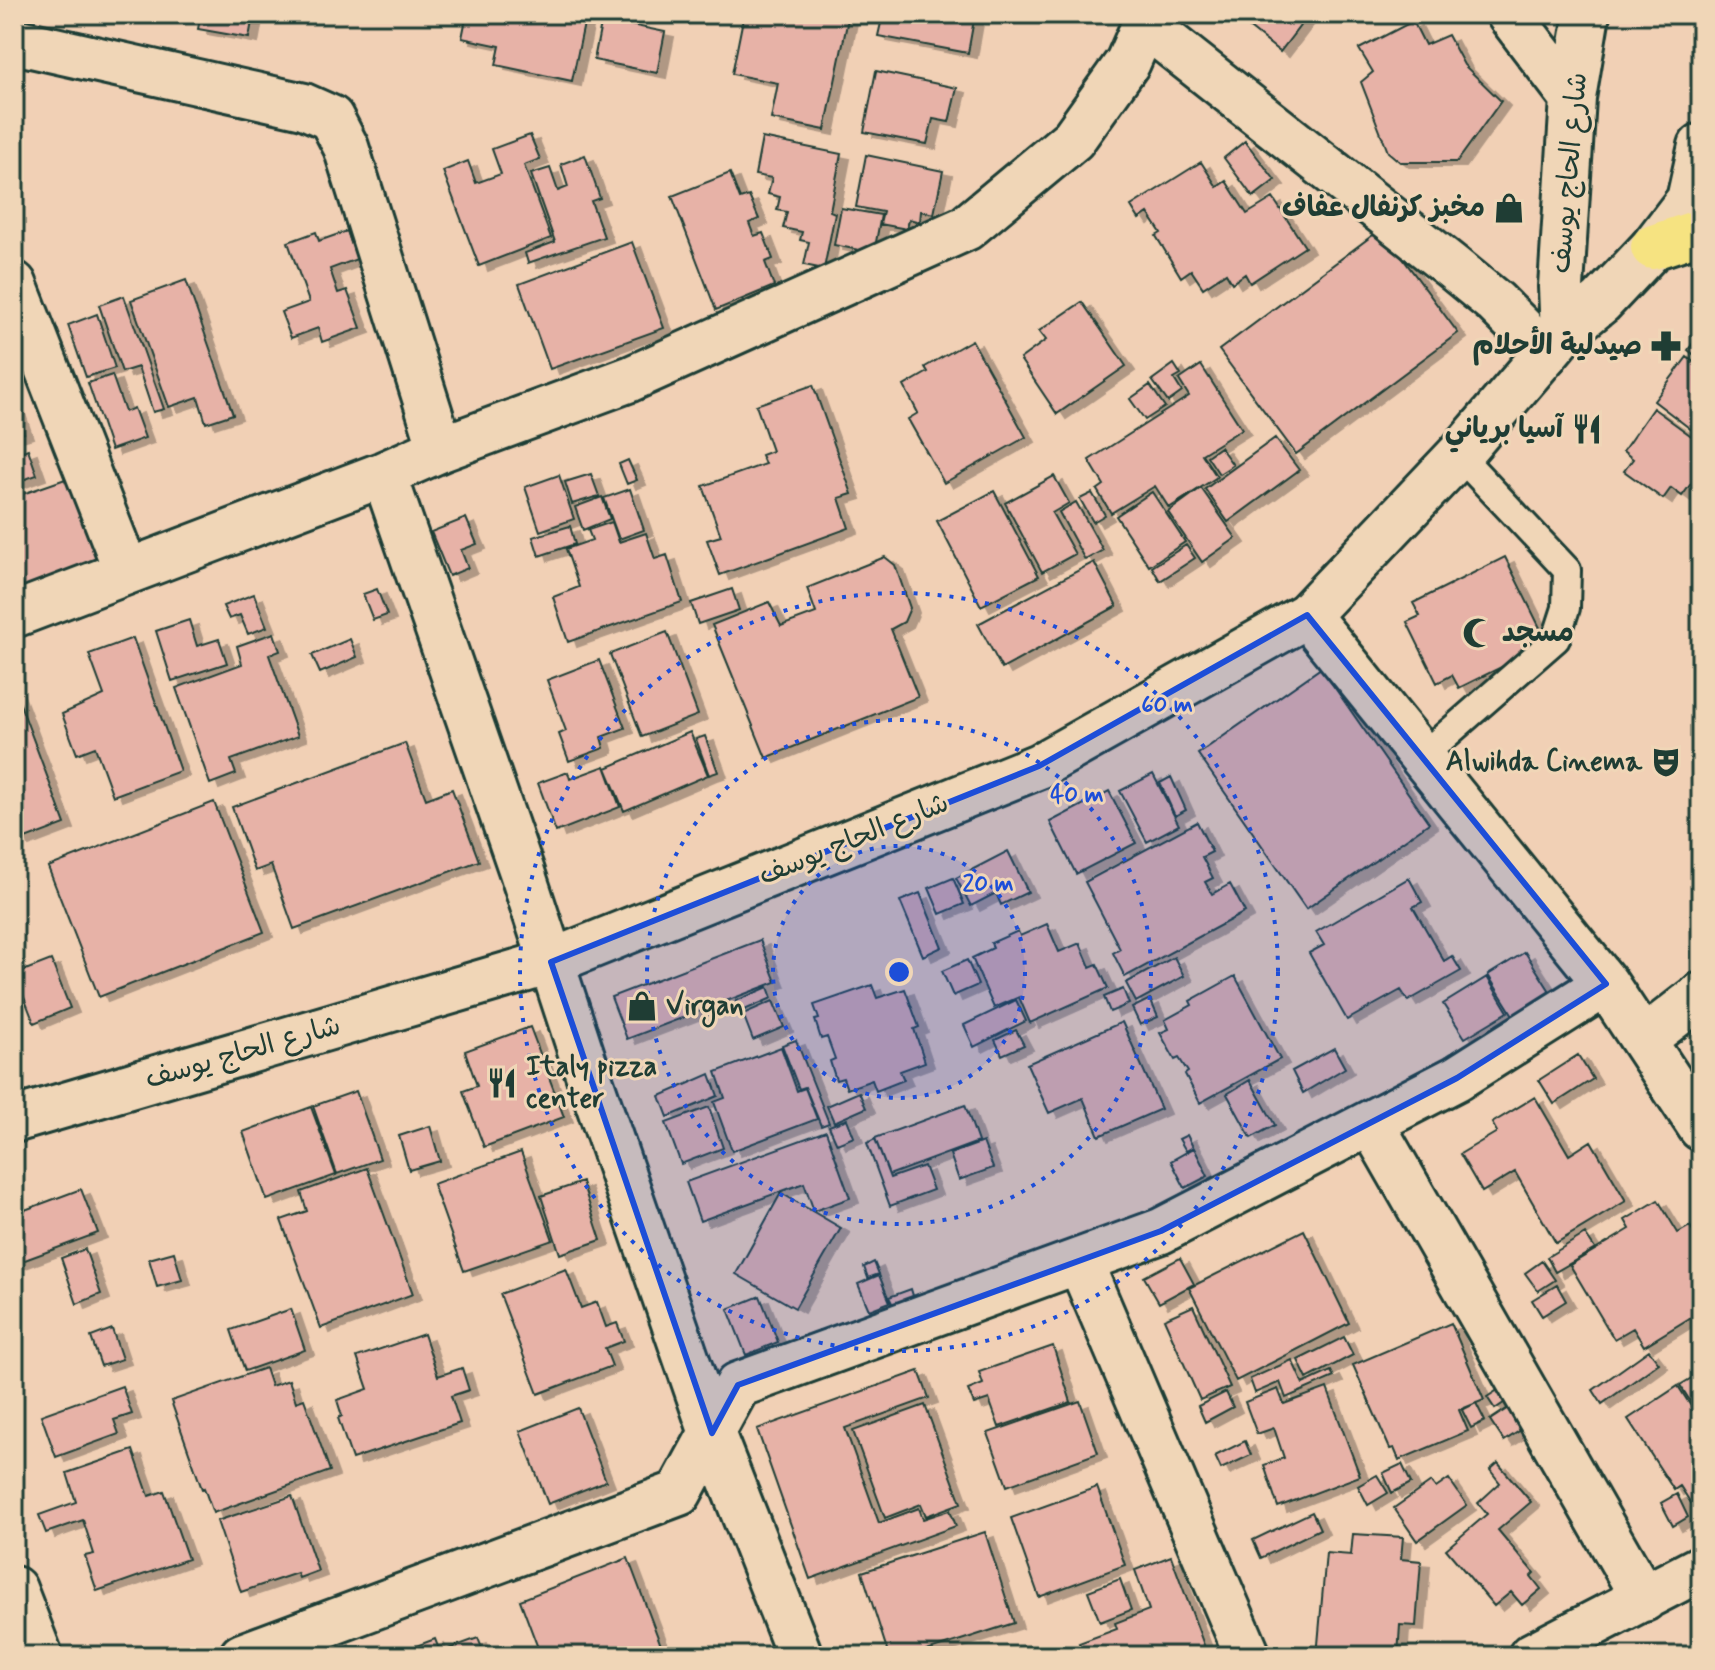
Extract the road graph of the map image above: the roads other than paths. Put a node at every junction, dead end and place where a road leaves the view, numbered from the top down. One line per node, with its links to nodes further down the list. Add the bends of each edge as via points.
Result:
1 (1509, 14): 5 (street)
2 (1587, 14): 5 (street, شارع الحاج يوسف)
3 (1148, 20): 10 (street, via 1495,302); 11 (street, via 1128,62 1073,139 966,228 630,379)
4 (14, 41): 11 (street, via 304,106 331,118 346,147)
5 (1573, 98): 10 (street, شارع الحاج يوسف)
6 (1701, 146): 7 (street)
7 (1697, 207): 8 (main road)
8 (1653, 247): 10 (street, شارع الحاج يوسف)
9 (14, 284): 14 (street)
10 (1555, 343): 12 (street, شارع الحاج يوسف)
11 (441, 449): 13 (street)
12 (1459, 455): 16 (street, شارع الحاج يوسف); 17 (lane, via 1567,570 1566,608 1556,639)
13 (384, 474): 14 (street); 18 (street)
14 (126, 570): 15 (street)
15 (14, 615)
16 (1307, 615): 17 (street); 18 (street, شارع الحاج يوسف, via 1039,766)
17 (1421, 757): 19 (street)
18 (551, 962): 22 (street, شارع الحاج يوسف); 26 (street)
19 (1606, 984): 21 (street); 23 (street, via 1457,1078)
20 (1701, 995): 21 (street)
21 (1643, 1040): 24 (street)
22 (14, 1120)
23 (1371, 1123): 25 (street, via 1161,1231); 29 (street)
24 (1701, 1128)
25 (1080, 1262): 26 (street, via 738,1385); 33 (street)
26 (712, 1433): 31 (street, via 679,1493); 32 (street)
27 (1701, 1568): 29 (street)
28 (14, 1589): 30 (street)
29 (1644, 1599): 34 (street)
30 (40, 1656)
31 (245, 1656)
32 (800, 1656)
33 (1248, 1656)
34 (1531, 1656)

